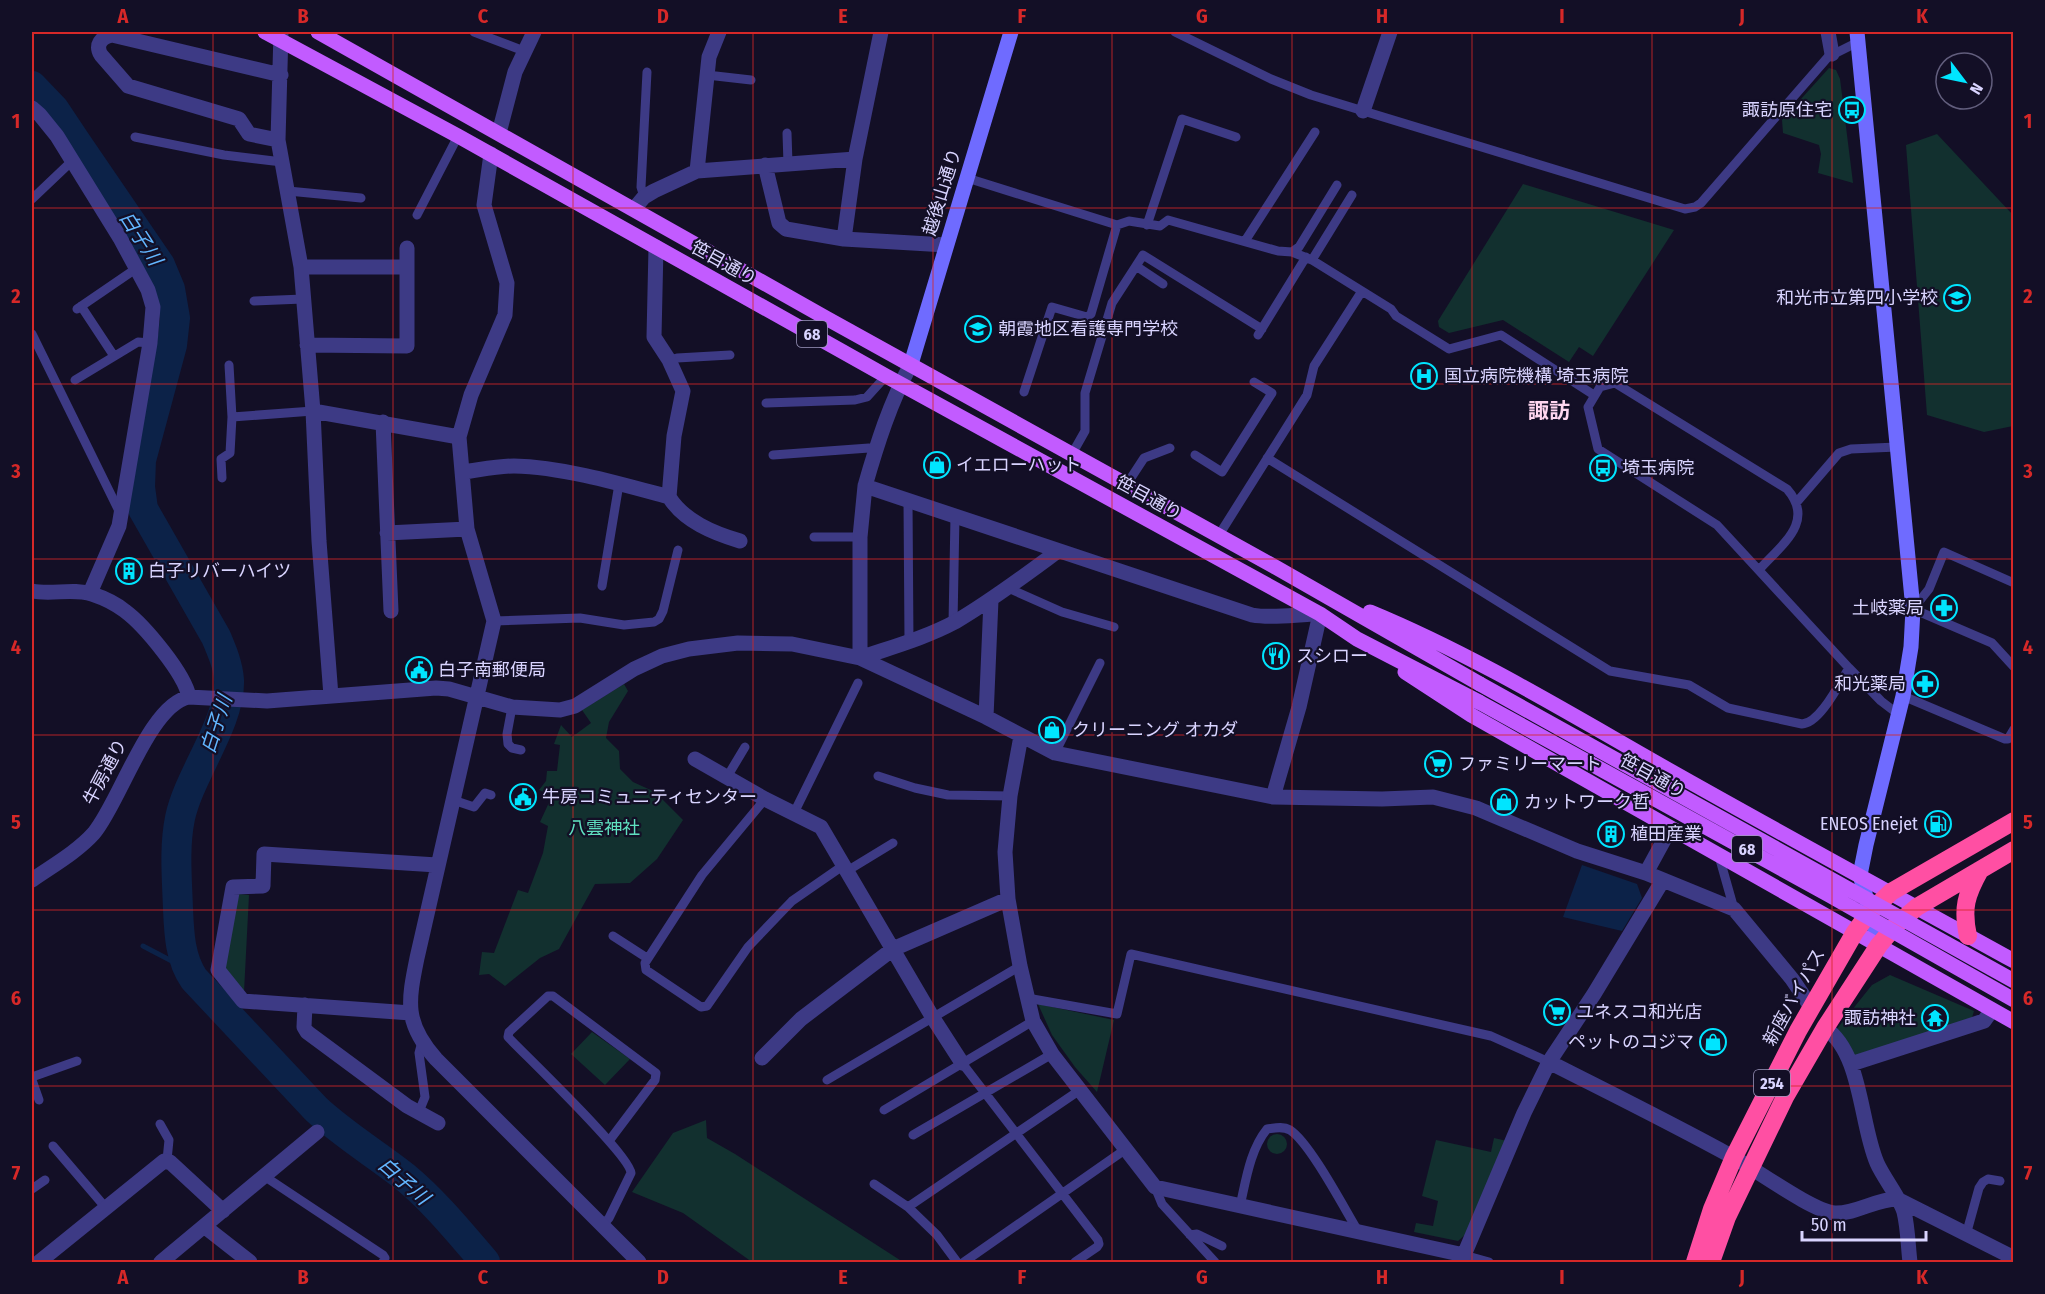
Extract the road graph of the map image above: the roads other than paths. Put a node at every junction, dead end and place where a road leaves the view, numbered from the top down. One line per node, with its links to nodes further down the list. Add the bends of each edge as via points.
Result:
1 (265, 32): 11 (main road, 笹目通り / 68)
2 (318, 32): 22 (main road, 笹目通り / 68)
3 (474, 32): 13 (lane)
4 (534, 32): 13 (street)
5 (719, 32): 17 (street)
6 (881, 32): 29 (street)
7 (1011, 32): 35 (street, 越後山通り)
8 (1174, 32): 20 (lane, via 1311,95)
9 (1390, 32): 20 (street)
10 (1828, 32): 14 (street)
11 (282, 36): 16 (street); 24 (main road, 笹目通り / 68)
12 (1857, 37): 14 (lane); 80 (street)
13 (524, 51): 22 (street)
14 (1833, 54): 20 (lane, via 1701,203 1685,209)
15 (647, 72): 39 (lane, via 641,188)
16 (281, 75): 27 (street); 27 (street, via 112,35 101,39 98,50 128,86 239,119 249,134)
17 (707, 75): 18 (lane); 34 (street)
18 (751, 80)
19 (32, 109): 30 (street, via 57,136)
20 (1363, 111)
21 (1315, 132): 47 (lane)
22 (499, 133): 42 (main road, 笹目通り / 68)
23 (787, 133): 32 (lane)
24 (458, 136): 28 (main road, 笹目通り / 68); 43 (lane)
25 (1236, 136): 45 (lane, via 1182,118)
26 (135, 137): 31 (lane)
27 (278, 140): 31 (street)
28 (491, 154): 50 (main road, 笹目通り / 68); 79 (street, via 484,205 507,283 505,315 471,395)
29 (855, 159): 32 (street); 46 (street)
30 (72, 160): 41 (lane); 56 (street)
31 (282, 162): 37 (street)
32 (788, 164): 33 (street)
33 (765, 165): 34 (street); 46 (street, via 782,226)
34 (697, 171): 39 (street)
35 (967, 178): 44 (lane); 48 (street, 越後山通り)
36 (1337, 186): 51 (lane)
37 (288, 191): 40 (lane); 54 (street)
38 (1352, 195): 52 (lane)
39 (644, 196): 42 (street)
40 (361, 198)
41 (32, 199)
42 (634, 209): 67 (main road, 笹目通り / 68)
43 (417, 215)
44 (1117, 225): 45 (lane, via 1129,221); 73 (lane, via 1091,314 1088,317 1052,307)
45 (1147, 225): 47 (lane, via 1160,226 1168,220)
46 (844, 239): 48 (street)
47 (1245, 242): 51 (lane)
48 (946, 245): 67 (street, 越後山通り)
49 (407, 248): 55 (street)
50 (656, 248): 66 (street, via 653,332); 69 (main road, 笹目通り / 68)
51 (1292, 252): 52 (lane)
52 (1309, 258): 53 (lane, via 1260,332 1143,255); 58 (lane)
53 (1136, 266): 57 (lane); 83 (lane, via 1112,303 1085,393 1085,430)
54 (301, 267): 55 (street); 59 (street)
55 (407, 267): 63 (street, via 407,346)
56 (137, 268): 62 (street, via 153,307); 65 (lane, via 79,307)
57 (1163, 284)
58 (1362, 291): 74 (lane, via 1449,349 1501,336); 86 (lane, via 1314,366 1306,395)
59 (303, 299): 60 (lane); 63 (street)
60 (254, 301)
61 (32, 334): 95 (lane)
62 (150, 344): 65 (lane, via 138,342); 95 (street)
63 (307, 345): 76 (street)
64 (730, 355): 66 (lane)
65 (114, 356): 70 (lane)
66 (669, 360): 92 (street, via 683,398 674,436)
67 (911, 364): 72 (street); 83 (main road, 笹目通り / 68)
68 (229, 365): 77 (lane)
69 (886, 376): 72 (main road, 笹目通り / 68); 75 (lane, via 867,397 855,400)
70 (75, 380)
71 (1254, 382): 85 (lane, via 1272,393 1222,472)
72 (901, 384): 82 (street); 115 (main road, 笹目通り / 68)
73 (1024, 392)
74 (1594, 395): 94 (lane, via 1600,387 1615,383 1786,489); 105 (lane, via 1588,407 1598,449 1717,525)
75 (766, 403)
76 (314, 411): 77 (lane); 78 (street); 126 (street)
77 (232, 417): 88 (lane, via 230,453 221,459)
78 (383, 422): 79 (street); 98 (street)
79 (459, 437): 87 (street)
80 (1897, 447): 94 (lane, via 1839,453); 113 (street)
81 (1170, 448): 90 (lane, via 1144,458)
82 (875, 450): 84 (lane); 91 (street)
83 (1072, 454): 90 (main road, 笹目通り / 68)
84 (773, 455)
85 (1195, 455)
86 (1267, 458): 99 (lane); 124 (lane, via 1610,671 1689,685 1728,708 1809,724 1817,718)
87 (463, 471): 89 (street, via 513,466); 97 (street)
88 (222, 478)
89 (619, 484): 92 (street); 107 (lane)
90 (1127, 484): 99 (main road, 笹目通り / 68)
91 (865, 486): 93 (street); 101 (street)
92 (669, 497): 102 (street, via 684,514 716,533)
93 (908, 501): 96 (street); 120 (lane)
94 (1796, 503): 105 (lane, via 1798,520 1792,533)
95 (121, 516): 111 (street)
96 (955, 516): 104 (street); 117 (lane)
97 (467, 529): 98 (street); 116 (street)
98 (387, 533): 114 (street)
99 (1219, 535): 109 (main road, 笹目通り / 68)
100 (814, 537): 101 (lane)
101 (860, 537): 121 (street)
102 (740, 540)
103 (678, 550): 116 (lane, via 663,611 654,622 624,625 580,618)
104 (1058, 551): 108 (street); 115 (street, via 1252,615)
105 (1760, 570): 124 (lane)
106 (2013, 583): 113 (lane, via 1944,552 1929,589)
107 (602, 586)
108 (1008, 588): 112 (street); 118 (lane, via 1062,612)
109 (1312, 588): 150 (main road, via 1412,629 1478,662); 174 (main road, 笹目通り / 68, bridge)
110 (32, 591): 111 (street)
111 (90, 593): 129 (street, via 127,612 158,645 183,680)
112 (991, 600): 117 (street); 132 (street)
113 (1913, 609): 123 (lane, via 1992,642); 128 (street)
114 (391, 611)
115 (1320, 614): 119 (main road, 笹目通り / 68); 143 (street)
116 (494, 621): 127 (street)
117 (953, 623): 120 (street)
118 (1114, 627)
119 (1357, 639): 148 (main road, via 1471,715); 176 (main road, 笹目通り / 68, bridge, via 1479,702)
120 (909, 642): 121 (street)
121 (860, 657): 130 (street, via 792,644 738,643 689,649 634,669 575,706 560,710); 132 (street)
122 (1100, 663): 137 (lane)
123 (2013, 667)
124 (1848, 669): 131 (lane)
125 (858, 683): 146 (lane)
126 (331, 696): 127 (street, via 436,688); 129 (street, via 246,700)
127 (476, 696): 130 (street); 145 (street)
128 (1903, 696): 131 (street); 133 (lane, via 2005,739)
129 (189, 697): 158 (street, 牛房通り, via 178,699 151,730 116,797 84,844)
130 (512, 707): 136 (lane, via 508,744)
131 (1898, 714): 157 (street)
132 (986, 717): 134 (street)
133 (2013, 729)
134 (1021, 736): 137 (street); 142 (street)
135 (745, 747): 140 (lane)
136 (521, 750)
137 (1055, 753): 143 (street)
138 (695, 759): 140 (street)
139 (878, 776): 142 (lane, via 948,795)
140 (727, 777): 144 (street)
141 (491, 795): 145 (lane, via 485,793 474,807)
142 (1010, 796): 162 (street, via 1005,852)
143 (1273, 797): 156 (street, via 1433,797 1476,808 1577,851)
144 (765, 799): 146 (street); 171 (lane, via 702,875)
145 (453, 800): 153 (street)
146 (794, 813): 154 (street, via 822,827)
147 (2013, 821): 161 (highway, 新座バイパス / 254)
148 (1670, 829): 152 (main road); 156 (street)
149 (893, 843): 154 (lane)
150 (1806, 846): 157 (main road); 160 (main road, via 1815,857 1811,876 1803,887)
151 (2013, 850): 155 (highway, 254)
152 (1719, 856): 160 (main road); 164 (lane)
153 (437, 865): 177 (street, via 264,854 263,886 233,887 218,970 243,1001); 180 (street, via 411,987)
154 (846, 868): 170 (street); 171 (lane, via 792,901 748,947 707,1006 702,1007 646,970)
155 (1981, 869): 163 (highway, 254); 168 (highway, via 1964,905)
156 (1646, 873): 159 (street)
157 (1860, 876): 161 (main road); 165 (street)
158 (32, 880)
159 (1663, 880): 164 (street); 189 (street)
160 (1782, 892): 166 (main road)
161 (1891, 892): 163 (main road); 165 (highway, 新座バイパス / 254)
162 (1008, 898): 170 (street); 173 (street)
163 (1917, 907): 168 (main road); 169 (highway, 254)
164 (1734, 909): 178 (street)
165 (1869, 913): 166 (highway, 新座バイパス / 254); 169 (street)
166 (1855, 932): 169 (main road); 178 (highway, 新座バイパス / 254)
167 (613, 936): 171 (lane)
168 (1968, 936): 172 (main road)
169 (1879, 945): 179 (main road); 184 (highway, 254)
170 (893, 949): 181 (street); 187 (street, via 801,1019)
171 (647, 958)
172 (2013, 961)
173 (1020, 966): 175 (street); 181 (lane)
174 (2013, 981)
175 (1028, 998): 182 (street); 189 (lane, via 1116,1014 1131,954 1491,1036)
176 (2013, 1000)
177 (305, 1005): 180 (street); 198 (street, via 305,1030)
178 (1811, 1006): 207 (highway, 新座バイパス / 254)
179 (1992, 1010): 183 (main road); 191 (street, via 1984,1021)
180 (411, 1013): 185 (street)
181 (933, 1018): 190 (street); 193 (lane)
182 (1033, 1021): 186 (street); 190 (lane)
183 (2013, 1022)
184 (1825, 1028): 191 (street, via 1836,1038); 209 (highway, 254)
185 (422, 1042): 198 (lane, via 419,1053 425,1097); 223 (street)
186 (1052, 1054): 194 (street); 195 (lane)
187 (762, 1058)
188 (77, 1061): 192 (lane)
189 (1549, 1062): 207 (street); 228 (street)
190 (962, 1063): 195 (lane); 197 (lane)
191 (1851, 1064): 217 (street, via 1877,1163)
192 (32, 1079): 196 (lane)
193 (827, 1080)
194 (1080, 1090): 202 (lane); 206 (street)
195 (985, 1094): 202 (lane); 203 (lane)
196 (39, 1100)
197 (884, 1110)
198 (418, 1114): 199 (street)
199 (438, 1123)
200 (160, 1124): 208 (lane, via 169,1140)
201 (317, 1132): 210 (street)
202 (1016, 1134): 216 (lane); 219 (lane)
203 (913, 1135)
204 (609, 1141): 204 (lane, via 508,1037 548,996 656,1073 655,1080); 223 (lane, via 631,1170)
205 (53, 1146): 220 (lane)
206 (1126, 1149): 214 (street); 216 (lane)
207 (1734, 1157): 209 (street); 240 (highway, 新座バイパス / 254)
208 (167, 1161): 220 (street); 221 (street)
209 (1749, 1167): 217 (street, via 1833,1213); 241 (highway, 254)
210 (264, 1176): 221 (street); 233 (lane, via 383,1255)
211 (45, 1180): 215 (lane)
212 (2000, 1181): 226 (lane, via 1983,1182)
213 (874, 1184): 219 (lane)
214 (1155, 1187): 218 (street); 225 (lane, via 1162,1204)
215 (32, 1189)
216 (1062, 1193): 236 (lane); 237 (lane, via 1099,1244)
217 (1897, 1199): 226 (street); 242 (street, via 1904,1210)
218 (1240, 1206): 224 (street); 224 (lane, via 1254,1152 1267,1129 1279,1127 1302,1141)
219 (908, 1207): 235 (lane)
220 (106, 1208): 230 (street)
221 (223, 1211): 222 (street)
222 (204, 1226): 231 (street); 232 (street)
223 (602, 1226): 234 (street)
224 (1358, 1232): 228 (street)
225 (1190, 1235): 227 (lane, via 1197,1234); 238 (lane)
226 (1966, 1235): 229 (street)
227 (1221, 1246)
228 (1464, 1255): 239 (lane)
229 (2013, 1258)
230 (39, 1263)
231 (161, 1263)
232 (250, 1263)
233 (383, 1263)
234 (639, 1263)
235 (957, 1263)
236 (964, 1263)
237 (1075, 1263)
238 (1215, 1263)
239 (1489, 1263)
240 (1695, 1263)
241 (1711, 1263)
242 (1910, 1263)

